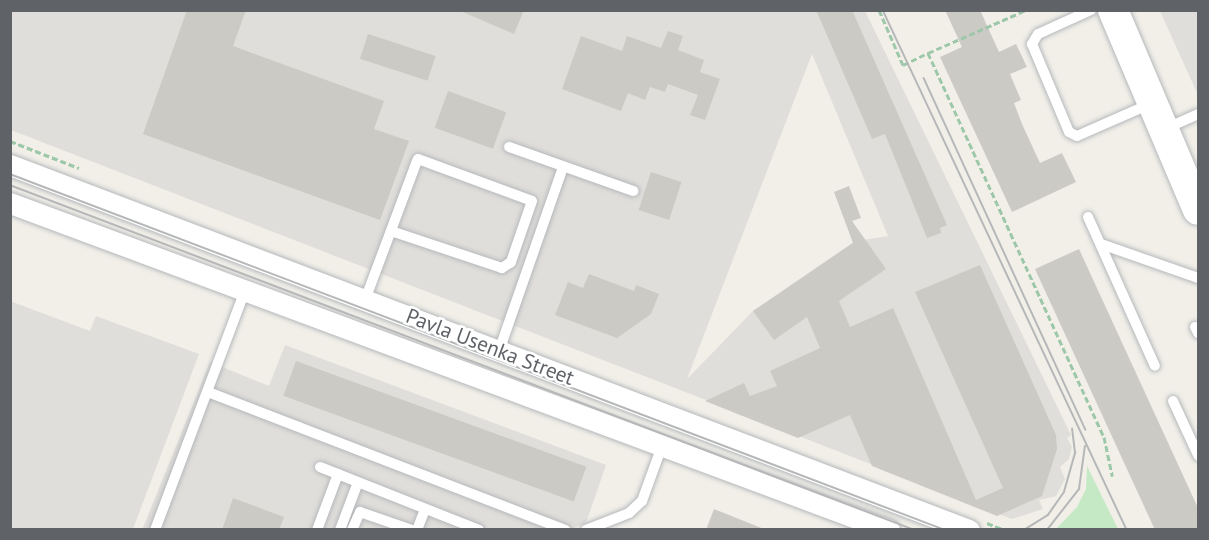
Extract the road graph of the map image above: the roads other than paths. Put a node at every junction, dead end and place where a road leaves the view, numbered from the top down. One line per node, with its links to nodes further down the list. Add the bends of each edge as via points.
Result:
1 (1091, 10): 4 (lane, via 1038,34 1032,44 1069,132 1077,136)
2 (1113, 10): 4 (street)
3 (1198, 114): 4 (lane)
4 (1158, 116): 10 (street)
5 (509, 147): 7 (lane)
6 (10, 165): 16 (street, Pavla Usenka Street)
7 (563, 166): 8 (lane); 17 (lane)
8 (633, 191)
9 (10, 203): 15 (street, Pavla Usenka Street)
10 (1198, 210)
11 (1088, 217): 13 (lane)
12 (391, 231): 12 (lane, via 420,158 532,201 511,262 502,268); 16 (lane)
13 (1101, 244): 14 (lane); 18 (lane)
14 (1198, 278)
15 (245, 291): 19 (lane); 21 (street, Pavla Usenka Street)
16 (365, 300): 17 (street, Pavla Usenka Street)
17 (499, 351): 36 (street, Pavla Usenka Street)
18 (1155, 366)
19 (208, 392): 28 (lane); 34 (lane)
20 (1173, 401): 22 (lane)
21 (662, 446): 27 (street, Pavla Usenka Street); 35 (lane, via 642,501 629,513)
22 (1198, 455)
23 (320, 468): 24 (lane)
24 (338, 474): 25 (lane); 29 (lane)
25 (358, 482): 26 (lane); 30 (lane)
26 (425, 508): 32 (lane); 33 (lane)
27 (889, 529)
28 (155, 530)
29 (317, 530)
30 (340, 530)
31 (352, 530): 32 (lane, via 360,512)
32 (415, 530)
33 (479, 530)
34 (565, 530)
35 (586, 530)
36 (969, 530)

